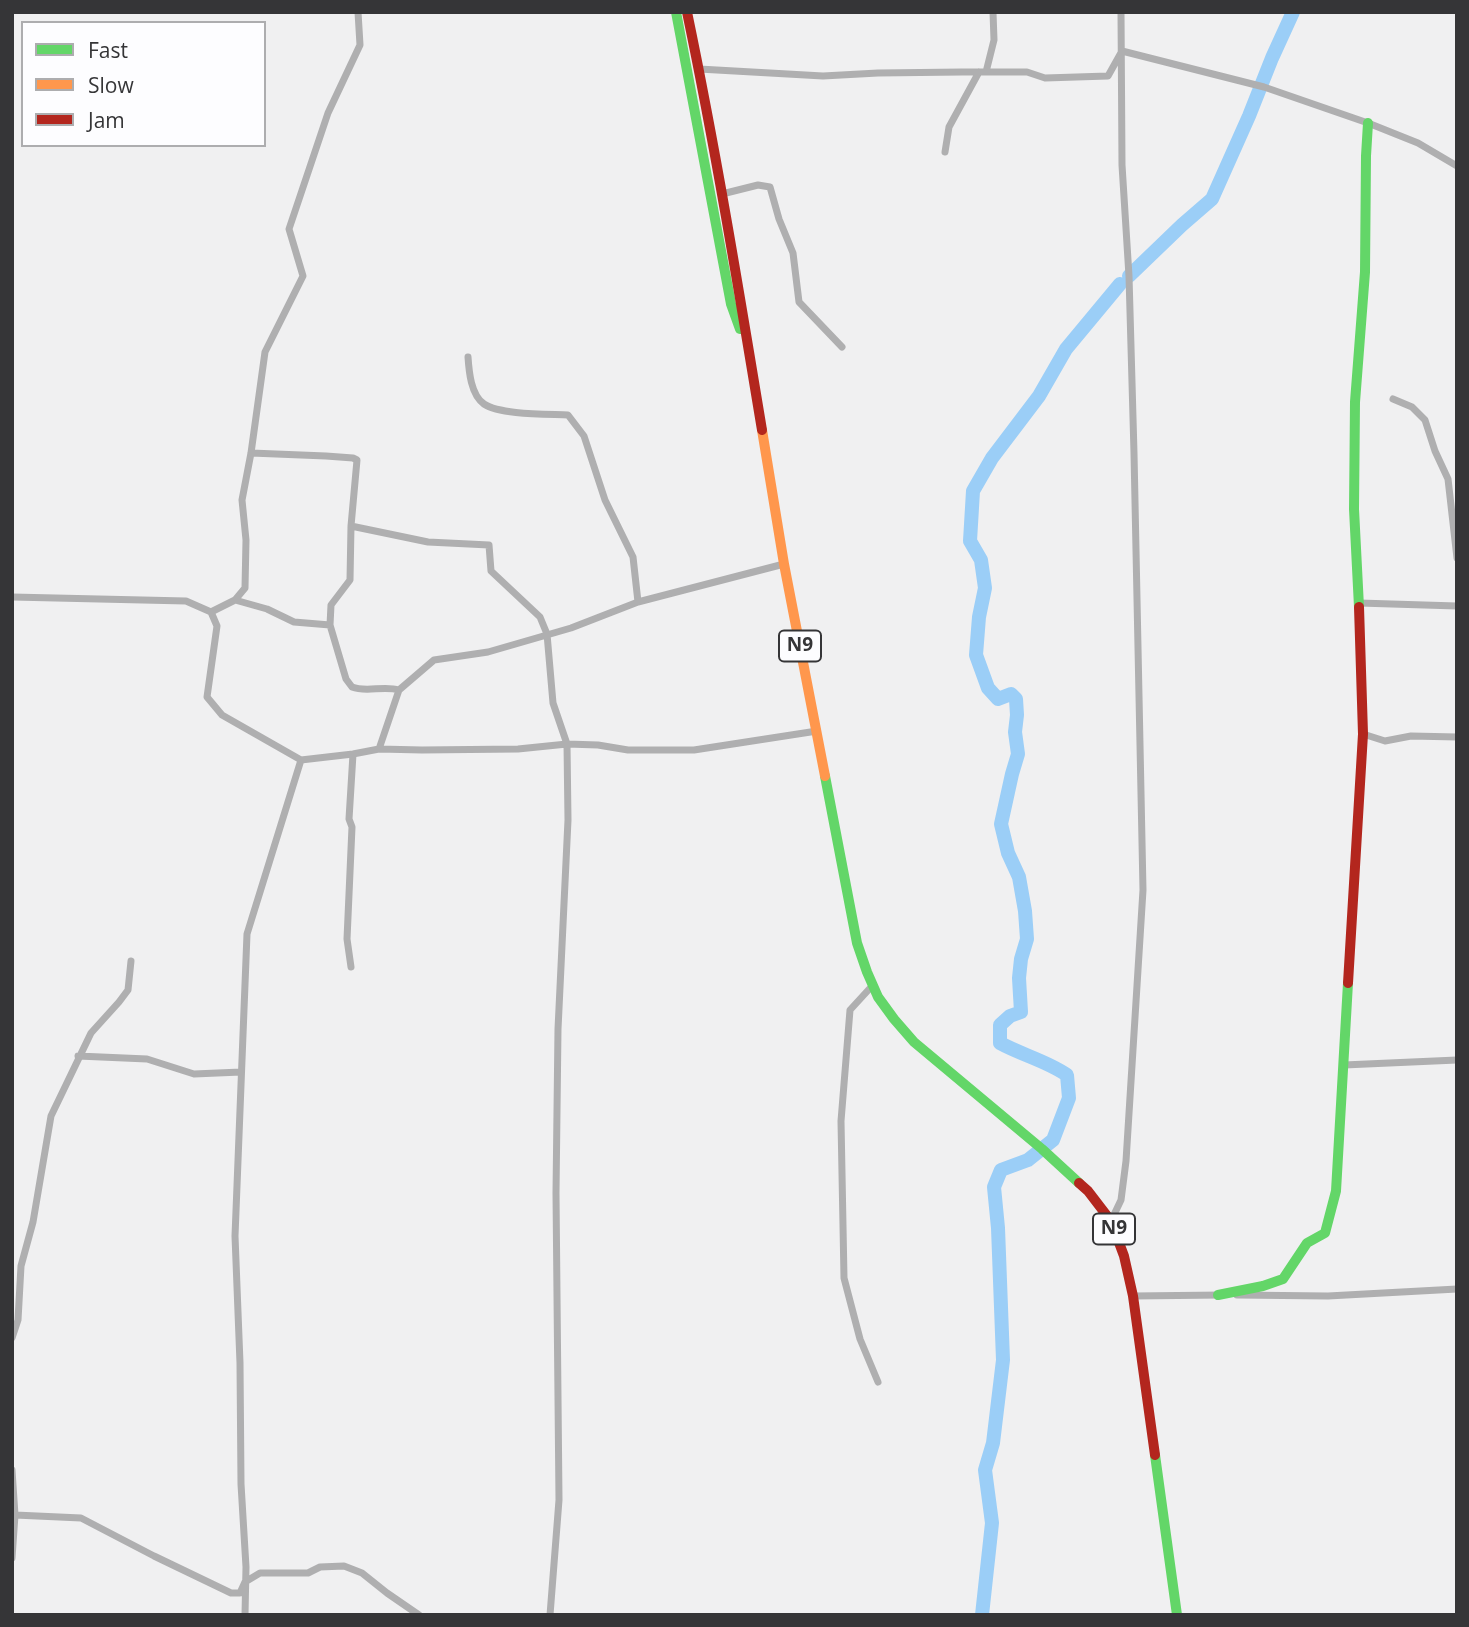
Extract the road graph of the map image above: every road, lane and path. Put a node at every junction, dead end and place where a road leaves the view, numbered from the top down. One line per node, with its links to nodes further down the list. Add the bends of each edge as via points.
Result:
1 (358, 12): 17 (street, via 360,45 328,113 289,229 303,276 265,352)
2 (676, 12): 14 (main road, N9, via 732,304)
3 (687, 12): 7 (main road, N9)
4 (993, 12): 8 (street, via 994,40)
5 (1121, 12): 6 (street)
6 (1122, 51): 8 (street, via 1108,76 1045,78 1027,72); 9 (street, via 1264,87); 44 (street, via 1143,890 1126,1161 1121,1200)
7 (699, 69): 8 (street, via 823,76); 12 (main road, N9)
8 (982, 72): 10 (street, via 949,127)
9 (1367, 123): 11 (street, via 1418,143); 24 (main road, via 1365,272 1354,402)
10 (945, 152)
11 (1457, 166)
12 (722, 194): 13 (street, via 758,185 770,187 793,253 799,302); 14 (main road, N9)
13 (842, 347)
14 (748, 349): 20 (main road, N9)
15 (468, 357): 23 (street, via 475,392 484,404 500,411 568,415 584,436 605,500 633,557)
16 (1393, 398): 19 (street, via 1412,407 1424,420 1448,479)
17 (251, 453): 18 (street, via 357,460); 22 (street, via 242,500 245,588)
18 (351, 526): 27 (street, via 350,580 331,605); 28 (street, via 428,542 489,545 491,571 540,617)
19 (1457, 558)
20 (784, 564): 23 (street); 30 (main road, N9)
21 (12, 597): 26 (street, via 186,601)
22 (235, 600): 26 (street); 27 (street, via 293,622)
23 (638, 603): 28 (street)
24 (1359, 603): 25 (street); 31 (main road)
25 (1457, 606)
26 (211, 612): 36 (street, via 217,626 207,696 222,715)
27 (330, 625): 29 (street, via 352,687)
28 (547, 634): 29 (street, via 488,652 434,660); 33 (street, via 553,703)
29 (399, 690): 34 (street)
30 (817, 731): 33 (street, via 694,750); 39 (main road, N9, via 856,943)
31 (1363, 734): 32 (street, via 1385,741 1411,736); 42 (main road)
32 (1457, 737)
33 (567, 744): 34 (street, via 518,749); 56 (street, via 556,1193 559,1500)
34 (379, 749): 35 (street)
35 (353, 754): 36 (street); 38 (street)
36 (301, 760): 43 (street, via 247,934)
37 (131, 961): 40 (street, via 128,990 90,1033)
38 (351, 967)
39 (872, 986): 44 (main road, N9, via 892,1019 914,1042 1064,1168); 49 (street, via 850,1010 841,1121 844,1278 860,1339)
40 (78, 1056): 43 (street, via 147,1059 194,1073); 48 (street, via 51,1116 21,1266 18,1320)
41 (1457, 1060): 42 (street)
42 (1344, 1065): 46 (main road, via 1336,1191 1325,1233 1307,1243 1283,1279)
43 (241, 1072): 53 (street, via 235,1236)
44 (1111, 1221): 47 (main road, N9)
45 (1457, 1289): 46 (street, via 1328,1296)
46 (1218, 1294): 47 (street)
47 (1133, 1296): 57 (main road, N9)
48 (12, 1338)
49 (878, 1382)
50 (12, 1470): 51 (street)
51 (15, 1515): 52 (street); 53 (street, via 81,1518 232,1593 240,1593)
52 (12, 1558)
53 (245, 1582): 54 (street); 55 (street, via 260,1573 308,1573 320,1567 344,1566 362,1573)
54 (245, 1615)
55 (419, 1615)
56 (550, 1615)
57 (1177, 1615)

